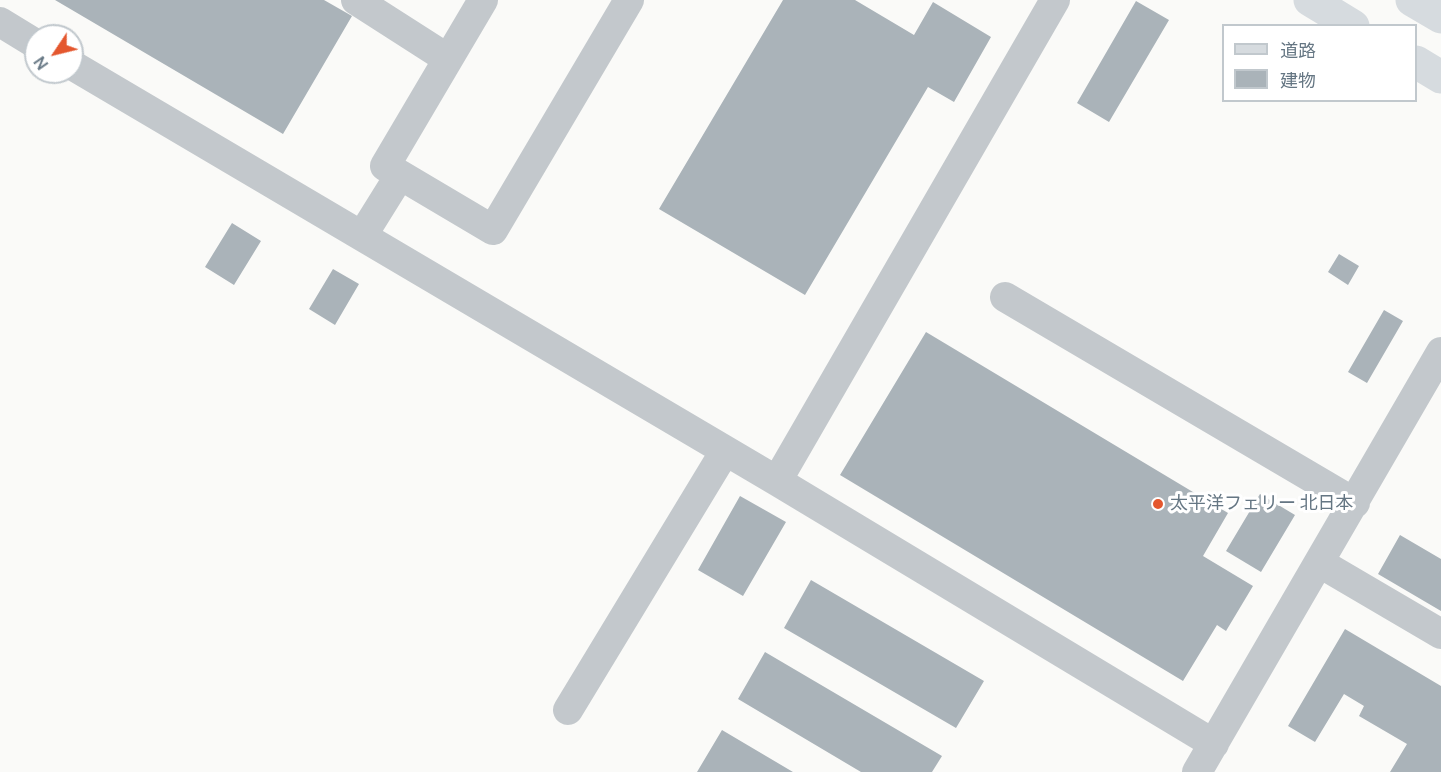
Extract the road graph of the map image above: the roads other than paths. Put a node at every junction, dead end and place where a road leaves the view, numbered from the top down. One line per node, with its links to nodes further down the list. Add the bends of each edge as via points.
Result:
1 (356, 0): 11 (street)
2 (483, 0): 11 (street)
3 (629, 0): 15 (street, via 493,230)
4 (1055, 0): 20 (street)
5 (1310, 0): 9 (main road)
6 (1412, 0): 7 (main road)
7 (1441, 17)
8 (0, 22): 10 (street)
9 (1350, 24)
10 (24, 37)
11 (448, 59): 15 (street, via 385,165)
12 (1417, 63): 14 (main road)
13 (84, 72): 16 (street)
14 (1441, 77)
15 (400, 175): 16 (street)
16 (362, 236): 19 (street)
17 (1005, 297): 21 (street)
18 (1441, 352): 21 (street)
19 (725, 451): 20 (street); 24 (street)
20 (777, 481): 25 (street)
21 (1355, 503): 22 (street)
22 (1320, 563): 23 (street); 25 (street)
23 (1441, 634)
24 (568, 710)
25 (1214, 744): 26 (street)
26 (1197, 772)

